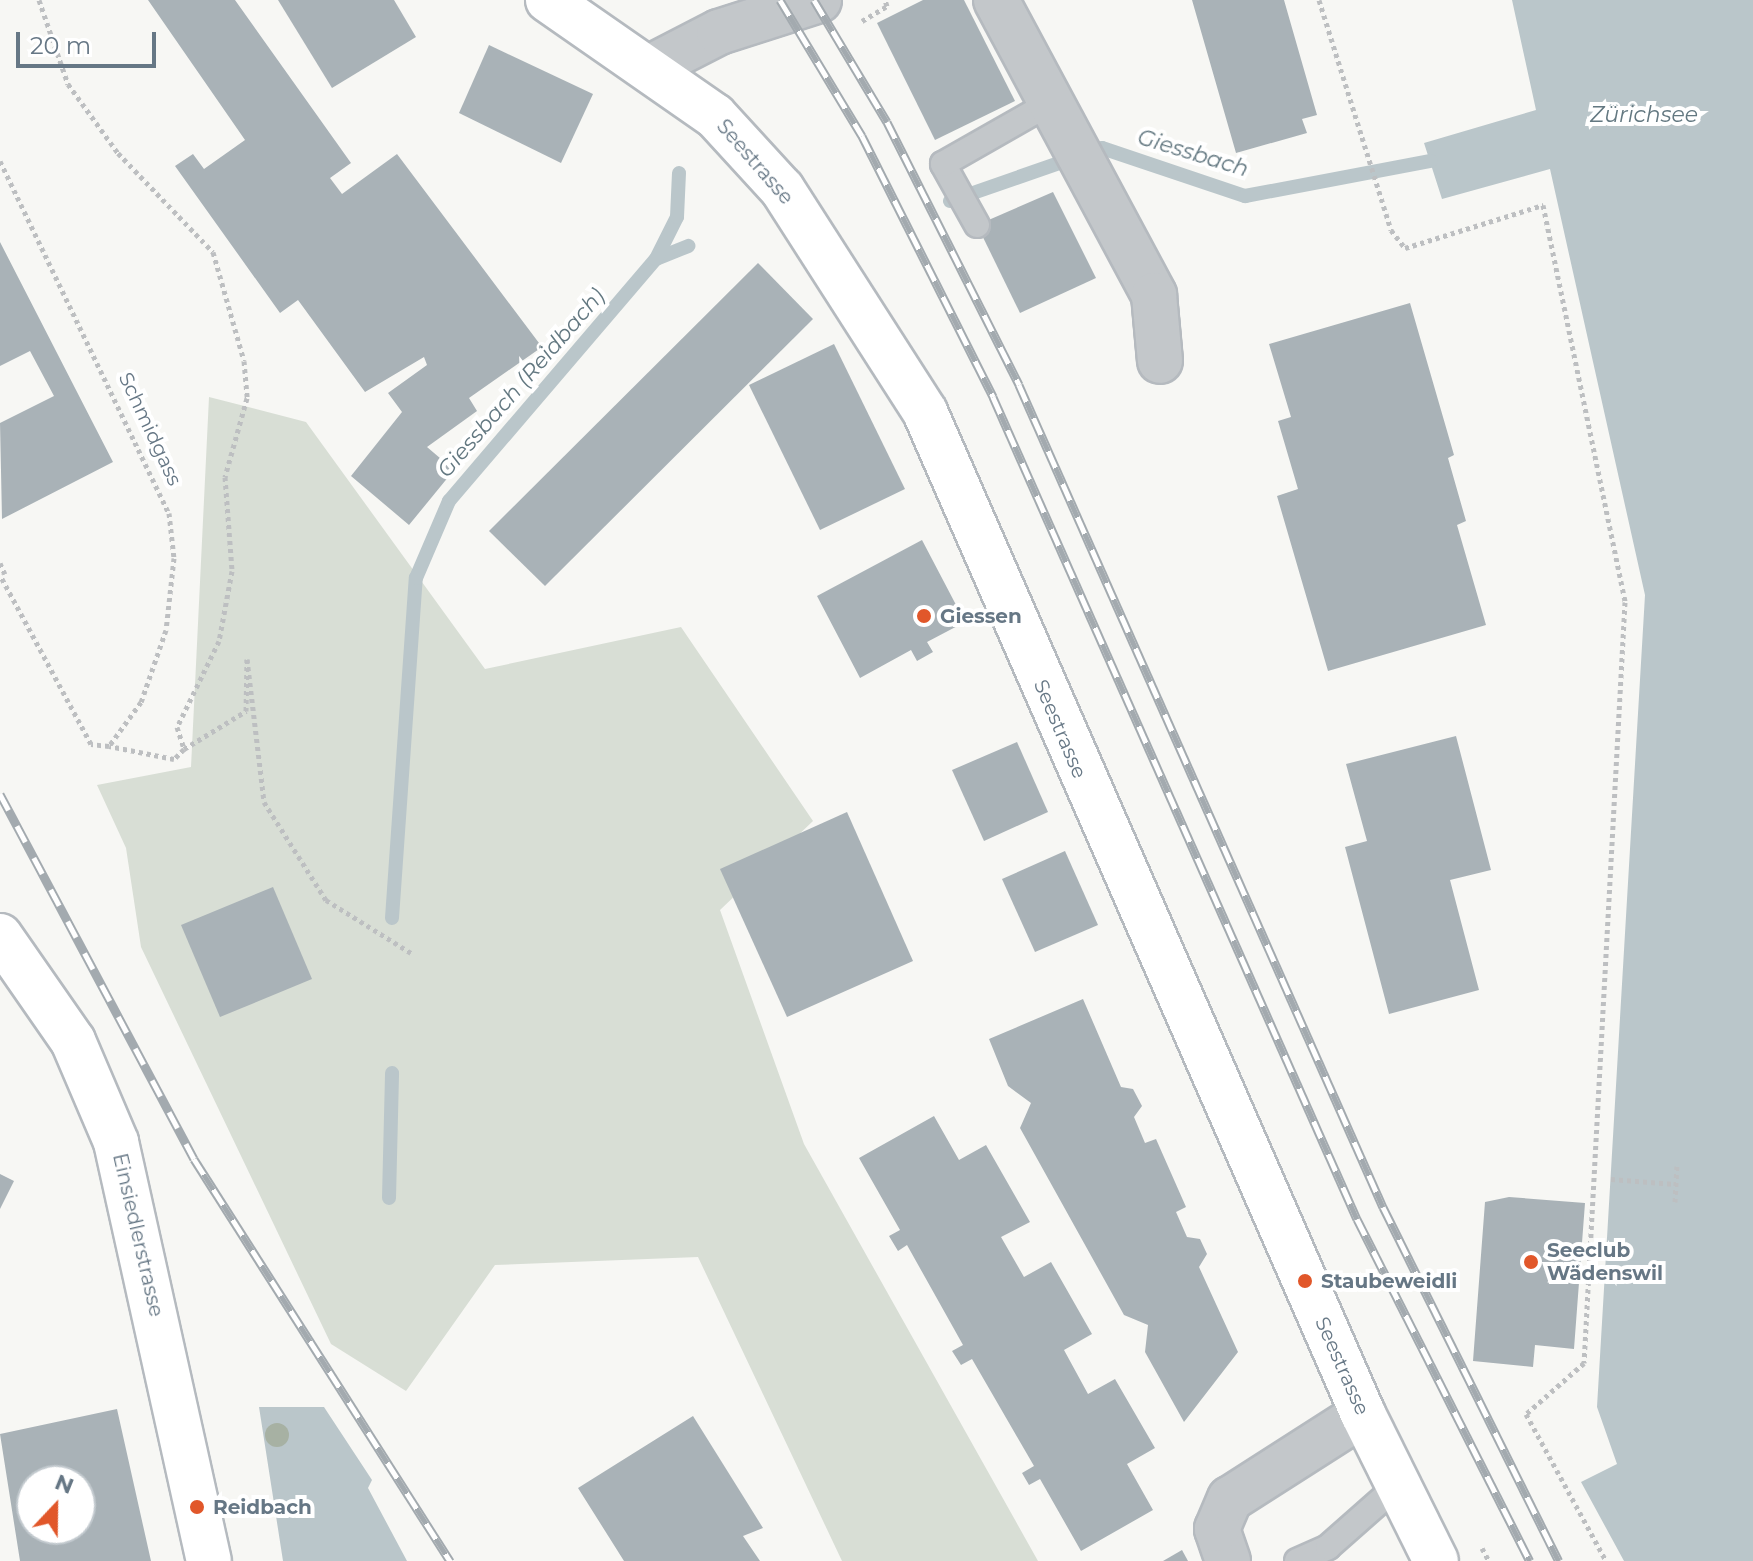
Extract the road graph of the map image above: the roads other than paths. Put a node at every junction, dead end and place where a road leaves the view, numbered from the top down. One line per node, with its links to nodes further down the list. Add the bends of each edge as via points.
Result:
1 (548, 0): 4 (main road, Seestrasse)
2 (819, 0): 4 (street, via 719,32)
3 (996, 0): 5 (street)
4 (649, 68): 9 (main road, Seestrasse, via 715,116 782,189 925,412)
5 (1057, 116): 6 (lane, via 943,164); 7 (street, via 1154,295)
6 (977, 225)
7 (1160, 361)
8 (0, 936): 12 (main road, Einsiedlerstrasse, via 73,1041 116,1142)
9 (1363, 1414): 10 (main road, Seestrasse); 11 (street, via 1241,1488 1221,1513)
10 (1396, 1487): 13 (lane, via 1328,1547); 14 (main road, Seestrasse)
11 (1234, 1556)
12 (209, 1561)
13 (1297, 1561)
14 (1436, 1561)

